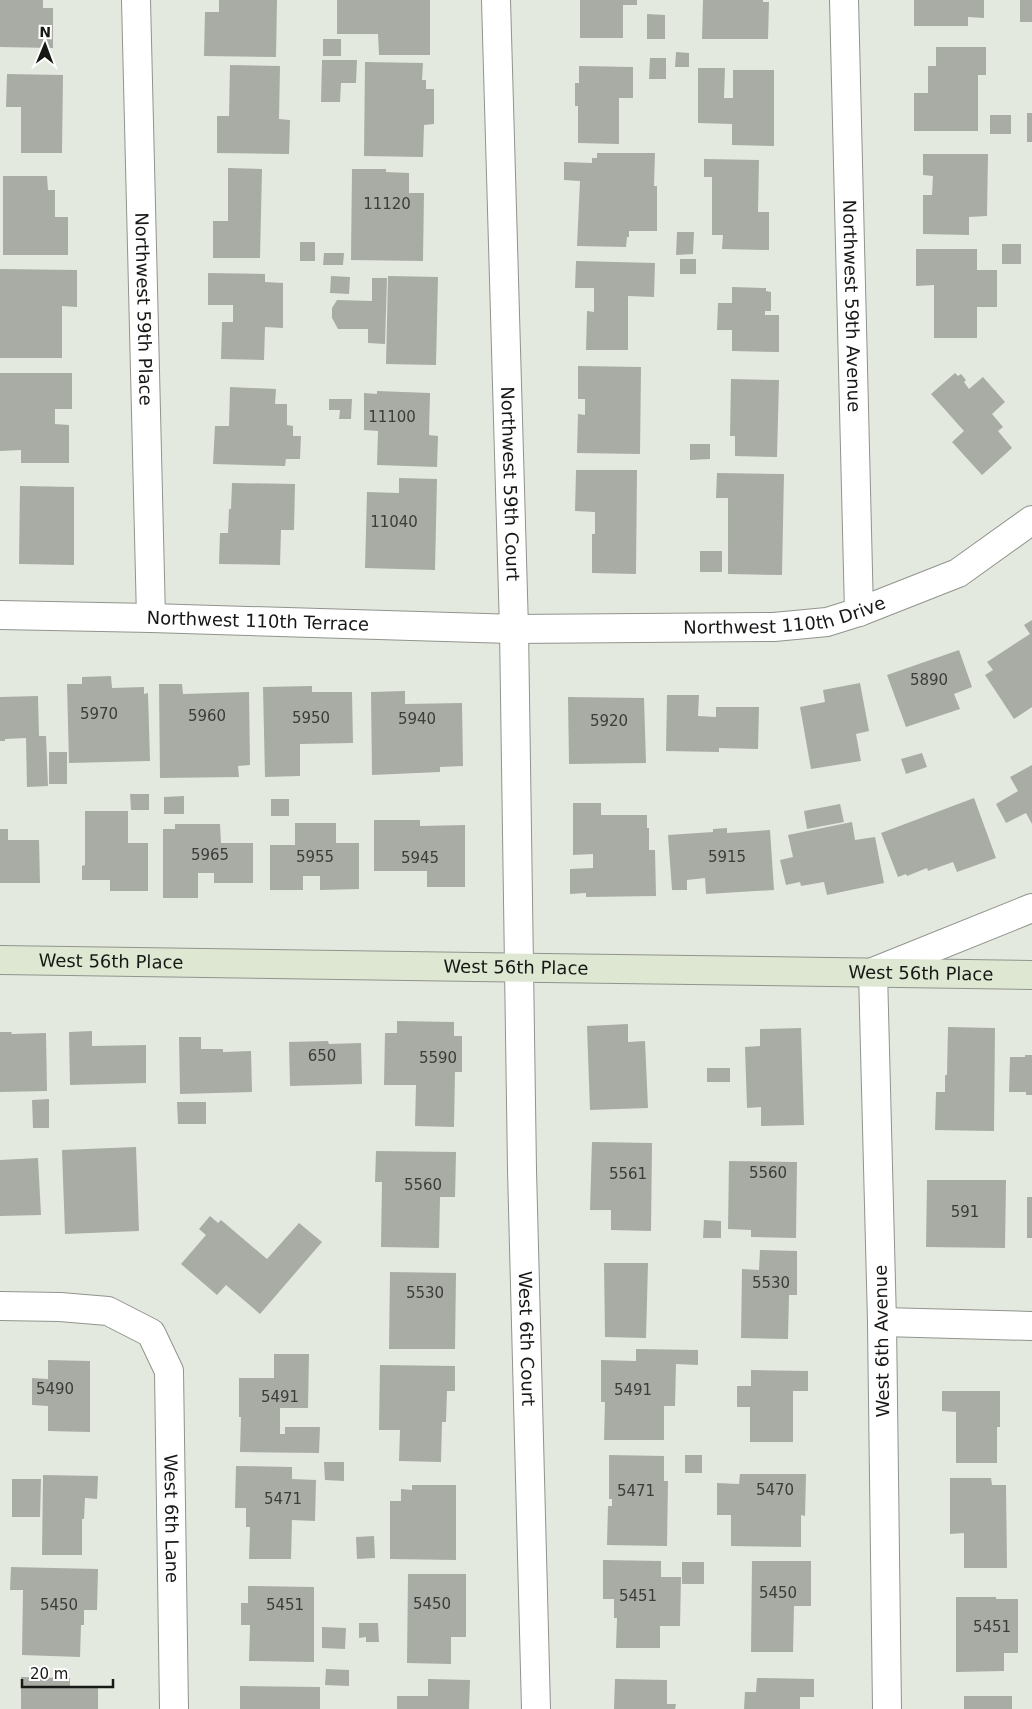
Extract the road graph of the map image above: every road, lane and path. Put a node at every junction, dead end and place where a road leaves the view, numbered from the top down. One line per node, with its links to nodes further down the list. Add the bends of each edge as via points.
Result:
1 (136, 0): 7 (street, Northwest 59th Place)
2 (496, 0): 8 (street, Northwest 59th Court)
3 (844, 0): 5 (street, Northwest 59th Avenue)
4 (1032, 520): 5 (street, Northwest 110th Drive, via 958,573)
5 (859, 612): 8 (street, Northwest 110th Drive, via 827,622 774,627)
6 (0, 615): 7 (street, Northwest 110th Terrace)
7 (151, 618): 8 (street, Northwest 110th Terrace)
8 (514, 629): 11 (street, Northwest 59th Court)
9 (1032, 908): 12 (street)
10 (0, 960): 11 (street, West 56th Place)
11 (519, 968): 12 (street, West 56th Place); 18 (street, West 6th Court)
12 (873, 972): 13 (street, West 56th Place); 15 (street, West 6th Avenue)
13 (1032, 975)
14 (0, 1306): 17 (street, West 6th Lane, via 108,1311 152,1333 168,1371)
15 (882, 1322): 16 (street); 19 (street, West 6th Avenue)
16 (1032, 1326)
17 (174, 1709)
18 (536, 1709)
19 (886, 1709)

